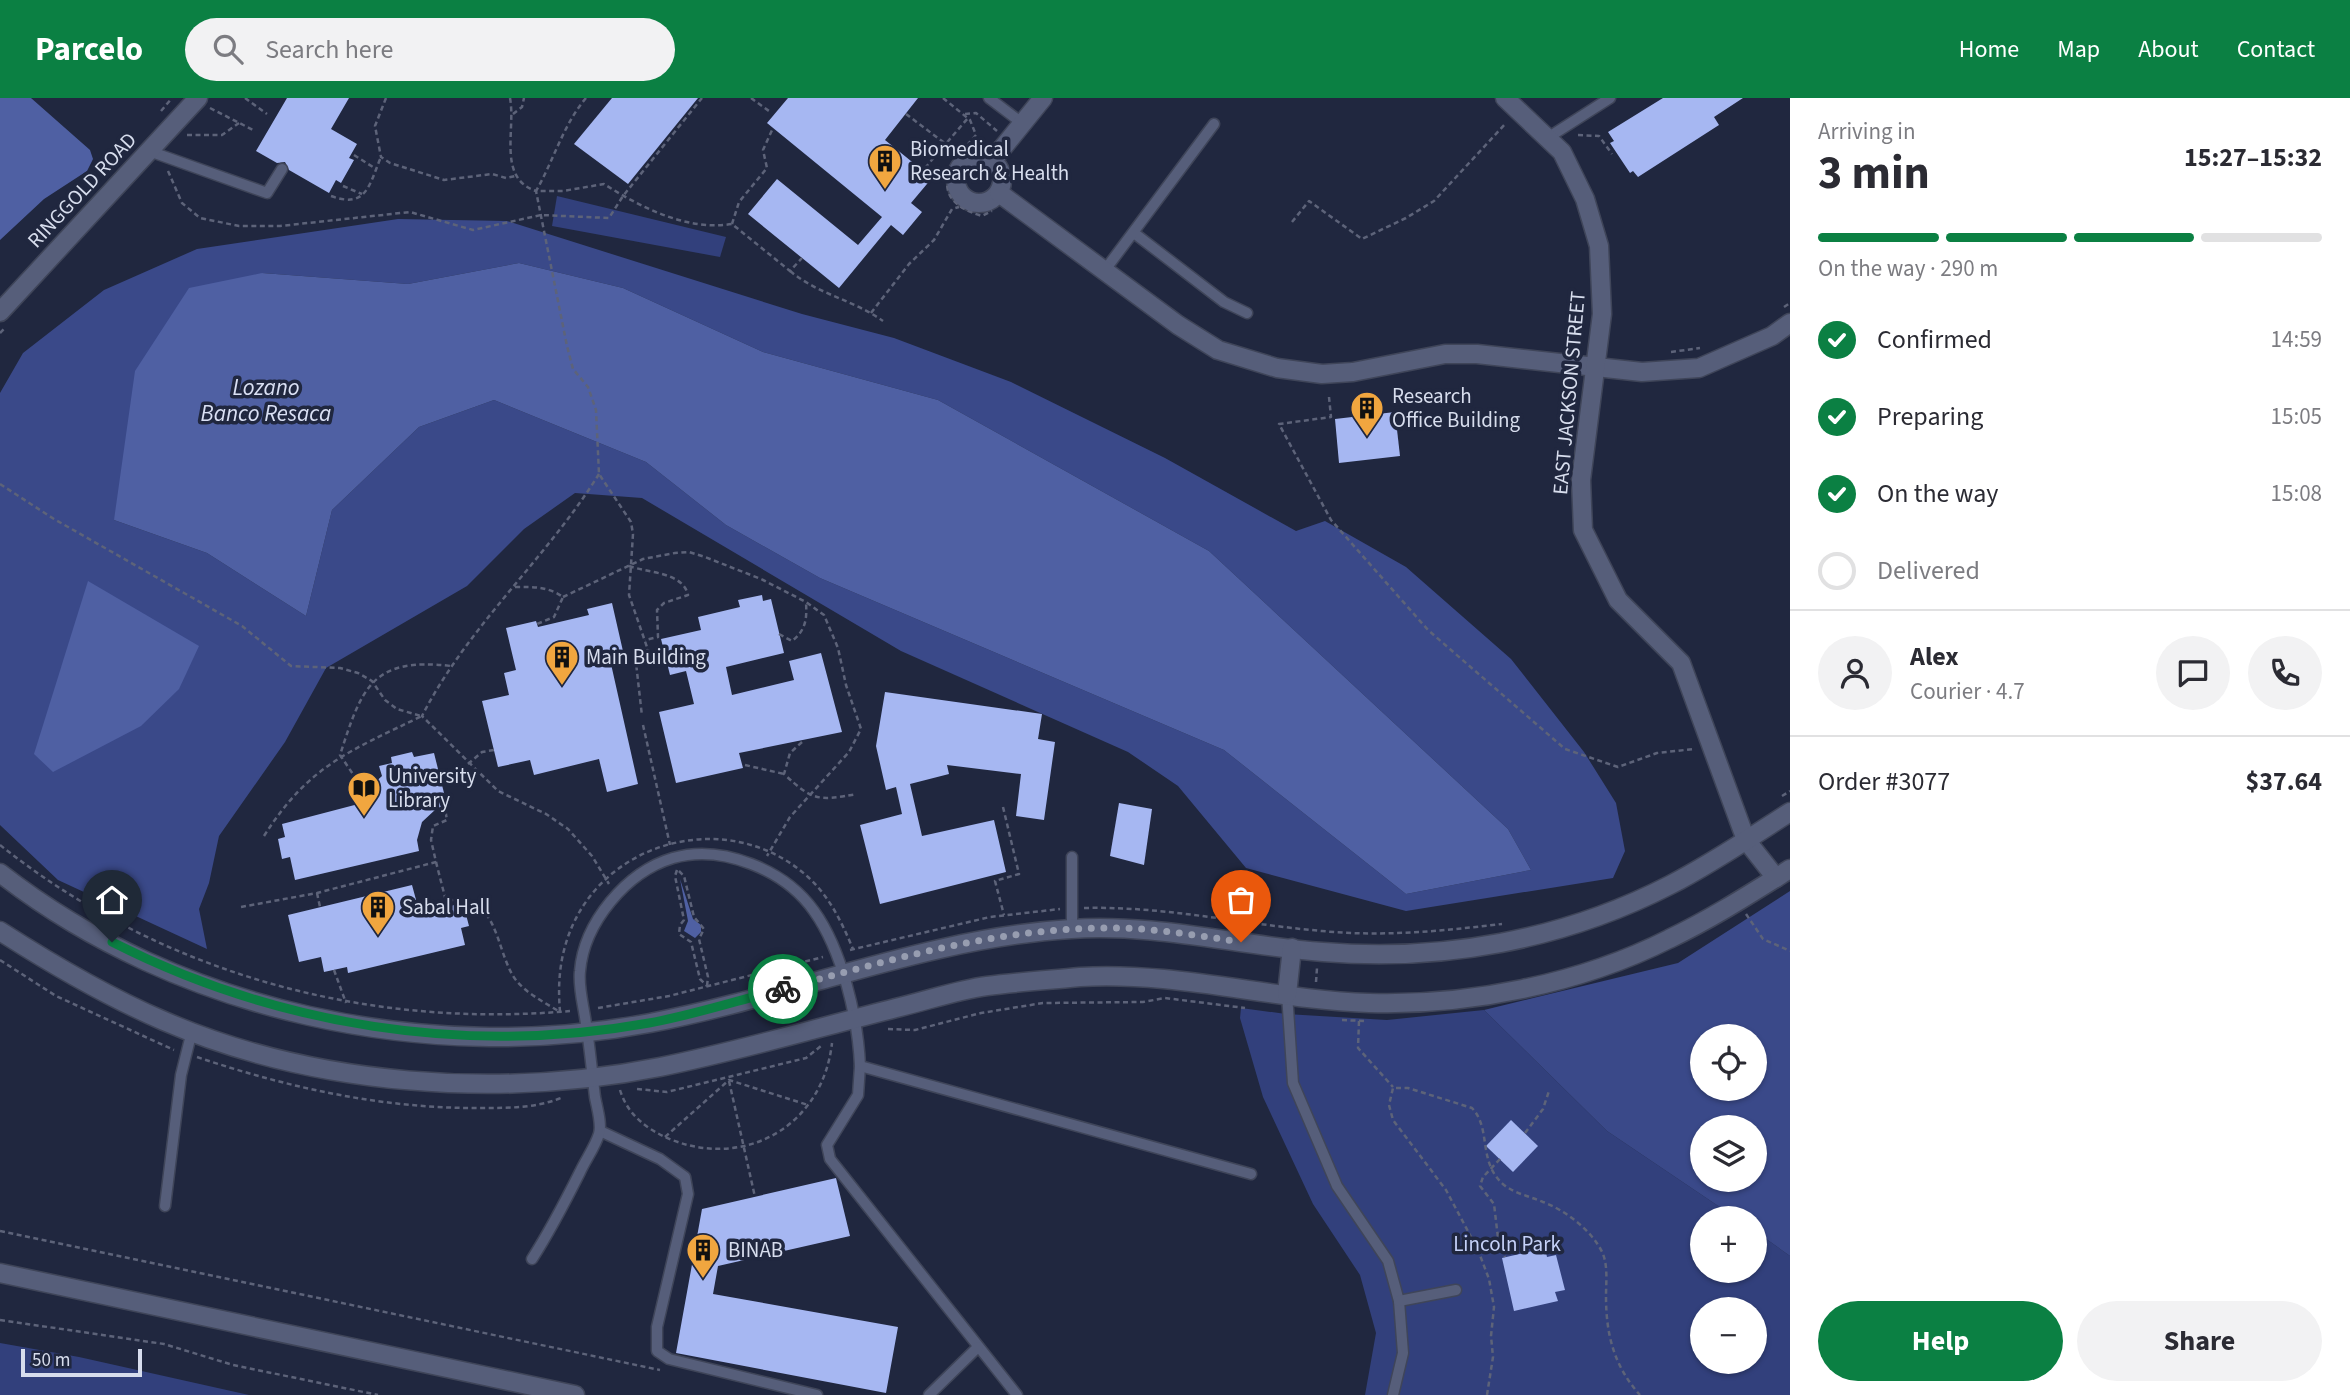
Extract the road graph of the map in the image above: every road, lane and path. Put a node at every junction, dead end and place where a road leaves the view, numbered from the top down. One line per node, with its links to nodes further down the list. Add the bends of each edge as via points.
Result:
1 (246, 98): 15 (path)
2 (386, 98): 34 (path, via 375,126)
3 (510, 98): 16 (path)
4 (524, 98): 16 (path)
5 (586, 98): 40 (path, via 570,116)
6 (702, 98): 44 (path)
7 (751, 98): 14 (path)
8 (943, 98): 18 (path)
9 (989, 98): 22 (lane)
10 (1043, 98): 22 (main road)
11 (1505, 98): 28 (main road, EAST JACKSON STREET)
12 (1610, 98): 28 (lane)
13 (201, 102): 21 (path); 31 (main road, RINGGOLD ROAD)
14 (769, 111)
15 (267, 114)
16 (513, 114): 38 (path, via 511,161)
17 (906, 114): 29 (path)
18 (963, 114): 19 (path); 27 (path, via 976,113)
19 (968, 118): 29 (path); 30 (path, via 976,135)
20 (1510, 118): 48 (path, via 1434,201 1362,239 1309,201)
21 (239, 123): 25 (path); 26 (path, via 231,131 209,137)
22 (1022, 124): 32 (main road)
23 (1214, 124): 50 (lane)
24 (773, 128): 49 (path, via 763,150 767,168 739,202)
25 (255, 131)
26 (181, 132)
27 (999, 135)
28 (1549, 138): 62 (main road, EAST JACKSON STREET, via 1562,152 1585,199 1599,246 1602,314)
29 (946, 144): 30 (path); 35 (path)
30 (960, 152): 32 (path); 45 (path, via 946,180 949,194)
31 (155, 153): 36 (lane, via 267,193); 47 (path, via 182,203 200,218 239,226 410,212 473,230); 55 (main road, RINGGOLD ROAD)
32 (987, 154): 41 (main road, via 1002,176); 41 (main road, via 965,162 956,181 961,195 973,202 987,202)
33 (354, 155): 37 (path)
34 (381, 157): 37 (path); 38 (path, via 444,180)
35 (925, 168)
36 (282, 169)
37 (376, 169): 42 (path)
38 (515, 176): 40 (path, via 523,187)
39 (343, 186): 42 (path)
40 (536, 191): 44 (path, via 604,184); 47 (path)
41 (999, 192): 52 (main road)
42 (362, 194): 43 (path, via 348,202)
43 (331, 196)
44 (623, 196): 47 (path, via 609,218); 49 (path, via 677,220)
45 (960, 206): 46 (path, via 982,216); 56 (path, via 952,209 934,240)
46 (992, 211)
47 (541, 215): 64 (path, via 573,369 588,387 596,410)
48 (1292, 222)
49 (732, 224): 53 (path)
50 (1134, 233): 52 (lane); 57 (lane, via 1224,302)
51 (802, 258): 53 (path)
52 (1105, 270): 62 (main road, via 1218,350 1277,368 1322,374 1353,372 1445,354)
53 (790, 271): 56 (path, via 811,288)
54 (1790, 303): 59 (path)
55 (0, 312)
56 (871, 313): 58 (path)
57 (1247, 313)
58 (883, 321)
59 (1787, 322): 62 (main road, via 1772,336 1699,368 1642,372)
60 (1702, 348): 61 (path)
61 (1667, 352)
62 (1595, 365): 79 (main road, EAST JACKSON STREET, via 1581,480 1583,530 1618,600 1681,663)
63 (1329, 397): 79 (path, via 1331,418 1279,424 1331,520 1428,630 1565,749 1618,767 1657,753)
64 (599, 474): 66 (path, via 631,522); 67 (path)
65 (0, 484): 74 (path, via 242,626 291,666 340,668)
66 (629, 566): 68 (path); 69 (path, via 643,559 689,552); 72 (path, via 629,595); 72 (path, via 678,580 688,595 657,610 658,636)
67 (515, 587): 68 (path, via 540,587); 73 (path)
68 (563, 597): 70 (path, via 554,617)
69 (806, 602): 71 (path, via 802,633 792,641); 87 (path, via 824,615 831,629 861,729 849,752)
70 (537, 624)
71 (779, 634)
72 (645, 640): 76 (path, via 648,650 635,654)
73 (451, 666): 74 (path, via 402,665); 75 (path)
74 (372, 681): 75 (path, via 397,709); 81 (path, via 356,709)
75 (422, 716): 81 (path); 82 (path)
76 (642, 716)
77 (643, 725): 93 (path)
78 (802, 742): 84 (path, via 790,753)
79 (1712, 747): 92 (main road, EAST JACKSON STREET)
80 (494, 750): 82 (path, via 482,752)
81 (340, 755): 85 (path); 91 (path, via 299,790)
82 (468, 764): 103 (path, via 498,791 568,829)
83 (746, 765): 84 (path)
84 (784, 774): 87 (path)
85 (357, 780)
86 (857, 794): 87 (path)
87 (807, 796): 95 (path)
88 (444, 803): 98 (path, via 447,820 433,826 431,840)
89 (1003, 807): 110 (path, via 1019,874 995,881)
90 (1790, 812): 92 (main road)
91 (264, 836)
92 (1746, 840): 102 (main road, EAST JACKSON STREET); 118 (main road, via 1670,885 1556,930 1451,951 1385,956)
93 (669, 844): 95 (path, via 685,839 732,840); 97 (path); 103 (path, via 640,856)
94 (0, 845): 125 (path, via 80,902 164,946 262,982)
95 (771, 851): 99 (path); 116 (path, via 824,894)
96 (1072, 857): 109 (lane)
97 (674, 858): 99 (lane, via 707,855); 100 (path); 105 (lane)
98 (436, 862): 104 (path); 127 (path, via 446,901 461,898 487,915 512,975)
99 (760, 868): 119 (lane, via 810,905 826,927)
100 (678, 870): 122 (path, via 684,876 694,917 704,929 699,939); 122 (path, via 675,876 684,919 679,934 691,942 699,979)
101 (0, 873): 131 (main road, via 84,928 145,959 285,1010 352,1024 448,1035)
102 (1783, 873): 106 (main road)
103 (606, 879): 105 (path); 127 (path, via 579,914 566,941 558,984)
104 (317, 893): 107 (path); 108 (path)
105 (616, 896): 126 (lane, via 600,914 586,945 580,972)
106 (1737, 903): 117 (path, via 1763,939); 124 (main road, via 1644,950 1544,982 1430,1001 1367,1003)
107 (241, 907)
108 (320, 907)
109 (1072, 909): 110 (path); 112 (lane); 114 (path, via 1163,909)
110 (1004, 915): 116 (path)
111 (1510, 923): 114 (path, via 1424,933)
112 (1072, 929): 115 (main road, via 1166,932); 121 (main road, via 959,943)
113 (0, 931): 130 (main road, via 83,982)
114 (1321, 931): 118 (path)
115 (1292, 948): 118 (main road); 123 (main road)
116 (853, 949): 119 (path)
117 (1790, 951)
118 (1319, 952): 124 (path)
119 (835, 954): 121 (lane); 122 (path)
120 (334, 970): 125 (path)
121 (841, 973): 128 (lane); 131 (main road, via 650,1023)
122 (707, 986): 126 (path)
123 (1287, 994): 124 (main road); 128 (main road, via 1178,981 1086,977 983,986); 154 (lane, via 1293,1083 1337,1186 1388,1261)
124 (1314, 997)
125 (346, 1003): 127 (path, via 444,1015)
126 (584, 1010): 127 (path); 131 (lane)
127 (559, 1012)
128 (855, 1018): 133 (lane); 134 (main road, via 684,1061)
129 (1359, 1021): 136 (path, via 1357,1048)
130 (192, 1031): 134 (main road, via 302,1064 410,1080 478,1085); 148 (lane, via 181,1075)
131 (587, 1032): 134 (lane)
132 (832, 1041): 139 (path, via 823,1081)
133 (860, 1066): 146 (lane); 156 (lane, via 858,1095 827,1145 830,1159)
134 (592, 1078): 140 (lane)
135 (729, 1078): 139 (path); 142 (path); 143 (path)
136 (1393, 1088): 145 (path, via 1408,1088 1472,1108 1481,1124); 164 (path, via 1389,1105 1393,1120 1446,1190 1489,1279 1494,1307)
137 (620, 1090): 142 (path, via 636,1118)
138 (1549, 1091): 141 (path, via 1543,1109)
139 (808, 1105): 143 (path, via 785,1128)
140 (600, 1131): 151 (lane, via 554,1224); 160 (lane, via 660,1159 685,1177 688,1194 657,1327 657,1351 669,1359)
141 (1525, 1133)
142 (664, 1137): 143 (path, via 704,1150)
143 (745, 1146): 147 (path)
144 (1500, 1159): 145 (path)
145 (1490, 1168): 150 (path, via 1480,1186 1494,1204); 165 (path, via 1517,1194 1546,1202 1573,1220 1599,1247 1606,1269 1611,1345)
146 (1251, 1174)
147 (755, 1197)
148 (166, 1206)
149 (0, 1231): 157 (path)
150 (1505, 1257)
151 (531, 1259)
152 (0, 1273): 159 (main road)
153 (1457, 1290): 154 (lane)
154 (1399, 1301): 163 (lane, via 1404,1329)
155 (0, 1320): 158 (path, via 163,1344 233,1365)
156 (978, 1347): 161 (lane); 162 (lane)
157 (666, 1371)
158 (378, 1395)
159 (575, 1395)
160 (817, 1395)
161 (929, 1395)
162 (1017, 1395)
163 (1393, 1395)
164 (1488, 1395)
165 (1640, 1395)

